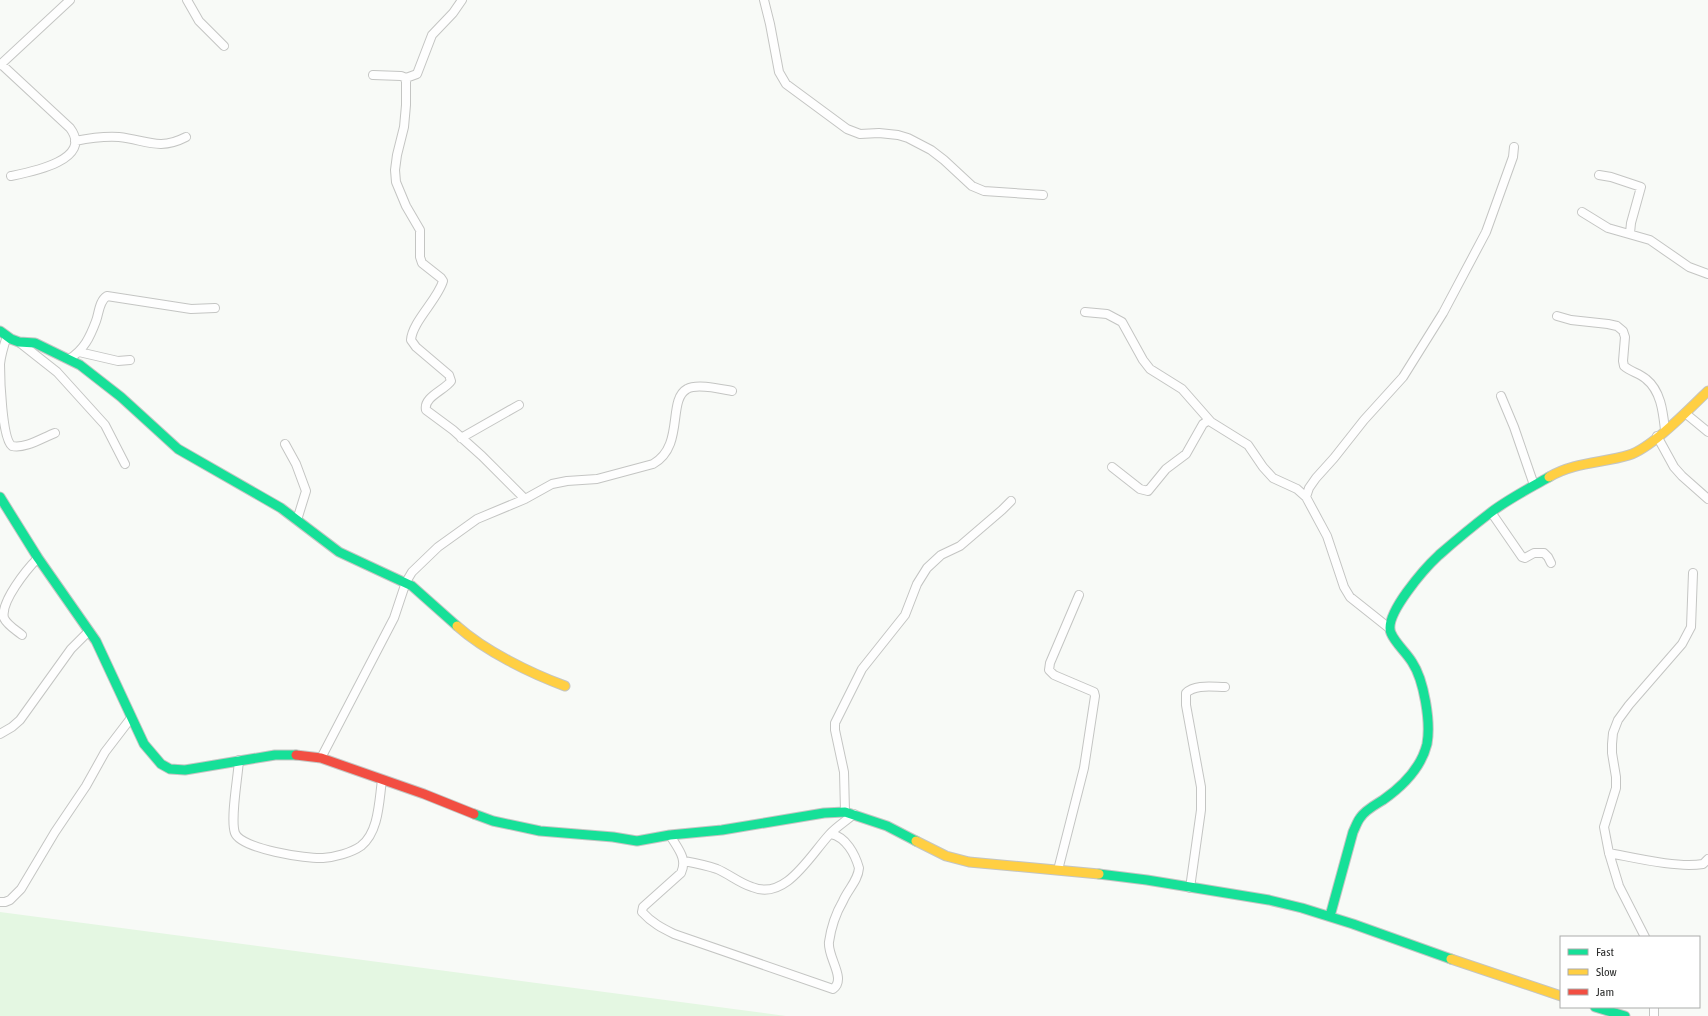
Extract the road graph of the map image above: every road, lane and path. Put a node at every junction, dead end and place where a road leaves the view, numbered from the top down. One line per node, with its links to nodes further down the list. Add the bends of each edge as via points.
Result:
1 (70, 0): 6 (street)
2 (187, 0): 5 (street, via 199,21)
3 (462, 0): 8 (street, via 432,36 417,74)
4 (764, 0): 14 (street, via 779,72 786,84 847,129 860,134 879,133 908,138 931,150 972,186 984,191)
5 (224, 46)
6 (0, 64): 10 (street, via 70,128)
7 (373, 75): 8 (street)
8 (406, 78): 37 (street, via 404,127 397,155 396,182 420,230 422,263 444,281 416,325 411,340 451,378 449,384 426,403 426,410)
9 (186, 136): 10 (street, via 162,145 104,136)
10 (75, 141): 13 (street, via 71,152 53,165)
11 (1514, 147): 42 (street, via 1513,157 1486,232 1444,313 1403,377 1316,478)
12 (1600, 175): 16 (street, via 1641,187)
13 (11, 176)
14 (1043, 195)
15 (1582, 212): 16 (street, via 1608,228)
16 (1630, 233): 17 (street, via 1650,240 1689,267)
17 (1708, 274)
18 (215, 308): 23 (street, via 191,309 107,296 101,302 90,336)
19 (1085, 312): 32 (street, via 1107,314 1122,322 1150,369 1182,389)
20 (1557, 316): 33 (street, via 1608,324 1623,330 1624,366 1646,379 1657,393 1662,406)
21 (3, 334): 22 (street); 29 (street, via 0,363)
22 (19, 342): 24 (street, via 35,343); 39 (street, via 57,372 105,425)
23 (79, 352): 24 (street); 25 (street, via 118,361)
24 (69, 359): 48 (street, via 121,397 178,449)
25 (130, 360)
26 (732, 391): 43 (street, via 701,386 687,389 681,395 673,436 661,460 597,479 560,481)
27 (1708, 391): 31 (street)
28 (1501, 396): 41 (street)
29 (1, 404): 35 (street, via 4,429 12,446 28,444)
30 (519, 404): 37 (street)
31 (1685, 413): 33 (street); 34 (street)
32 (1209, 420): 40 (street, via 1203,424 1186,454 1166,469 1148,491 1140,489); 42 (street, via 1248,445 1274,478 1297,489)
33 (1665, 430): 36 (street)
34 (1708, 432)
35 (55, 433)
36 (1657, 436): 41 (street, via 1641,450 1630,455 1570,467); 44 (street, via 1669,459 1682,476)
37 (461, 438): 43 (street)
38 (285, 444): 48 (street, via 296,464 306,492)
39 (125, 464)
40 (1112, 467)
41 (1534, 485): 47 (street)
42 (1306, 497): 54 (street, via 1327,536 1344,587 1350,597)
43 (525, 499): 52 (street, via 493,511 460,529 426,558)
44 (1708, 499)
45 (1011, 500): 64 (street, via 960,546 941,555 927,568 904,615 862,669 855,682 835,723 844,772)
46 (1, 502): 49 (street)
47 (1491, 512): 50 (street, via 1522,557 1544,553); 54 (street, via 1449,545 1421,574 1394,612)
48 (298, 520): 52 (street, via 339,552)
49 (38, 558): 55 (street); 56 (street, via 8,594 2,607 6,622)
50 (1551, 563)
51 (1693, 573): 68 (street, via 1692,621 1688,633 1682,644 1629,705 1618,720 1613,733 1612,754 1616,788 1604,827)
52 (406, 582): 57 (street, via 420,591 466,634 541,677); 61 (street, via 394,618)
53 (1078, 595): 71 (street, via 1049,670 1054,675 1094,692 1095,696 1084,768)
54 (1389, 628): 74 (street, via 1420,678 1428,719 1427,742 1423,757 1408,779 1359,819 1353,832)
55 (88, 630): 59 (street, via 103,654); 60 (street, via 62,661 20,720)
56 (22, 635)
57 (565, 686)
58 (1225, 687): 72 (street, via 1196,688 1186,693 1201,787 1199,833)
59 (131, 718): 62 (street, via 144,744 161,764 170,770 203,768); 73 (street, via 105,752 21,889 10,900)
60 (0, 734)
61 (321, 758): 62 (street, via 290,754); 63 (street)
62 (239, 760): 63 (street, via 234,819 238,839 248,844 311,858 339,855 354,850 365,841 374,825)
63 (382, 780): 67 (street, via 493,821 527,829 637,841)
64 (844, 812): 65 (street); 67 (street)
65 (854, 814): 66 (street); 71 (street, via 887,826 946,856 969,862)
66 (831, 834): 70 (street, via 791,878 771,890 752,888 717,869); 70 (street, via 841,837 847,843 859,868 857,878 843,900 830,936 830,954 838,975 837,984 833,989 674,934 648,919 642,912 643,907 681,873)
67 (670, 835): 70 (street)
68 (1609, 853): 69 (street, via 1681,864 1703,864); 75 (street, via 1619,886)
69 (1708, 859)
70 (684, 861)
71 (1058, 870): 72 (street, via 1133,878)
72 (1190, 888): 74 (street, via 1269,900)
73 (0, 902)
74 (1330, 916): 76 (street)
75 (1644, 936)
76 (1560, 996)
77 (1598, 1008): 78 (street)
78 (1626, 1016)

